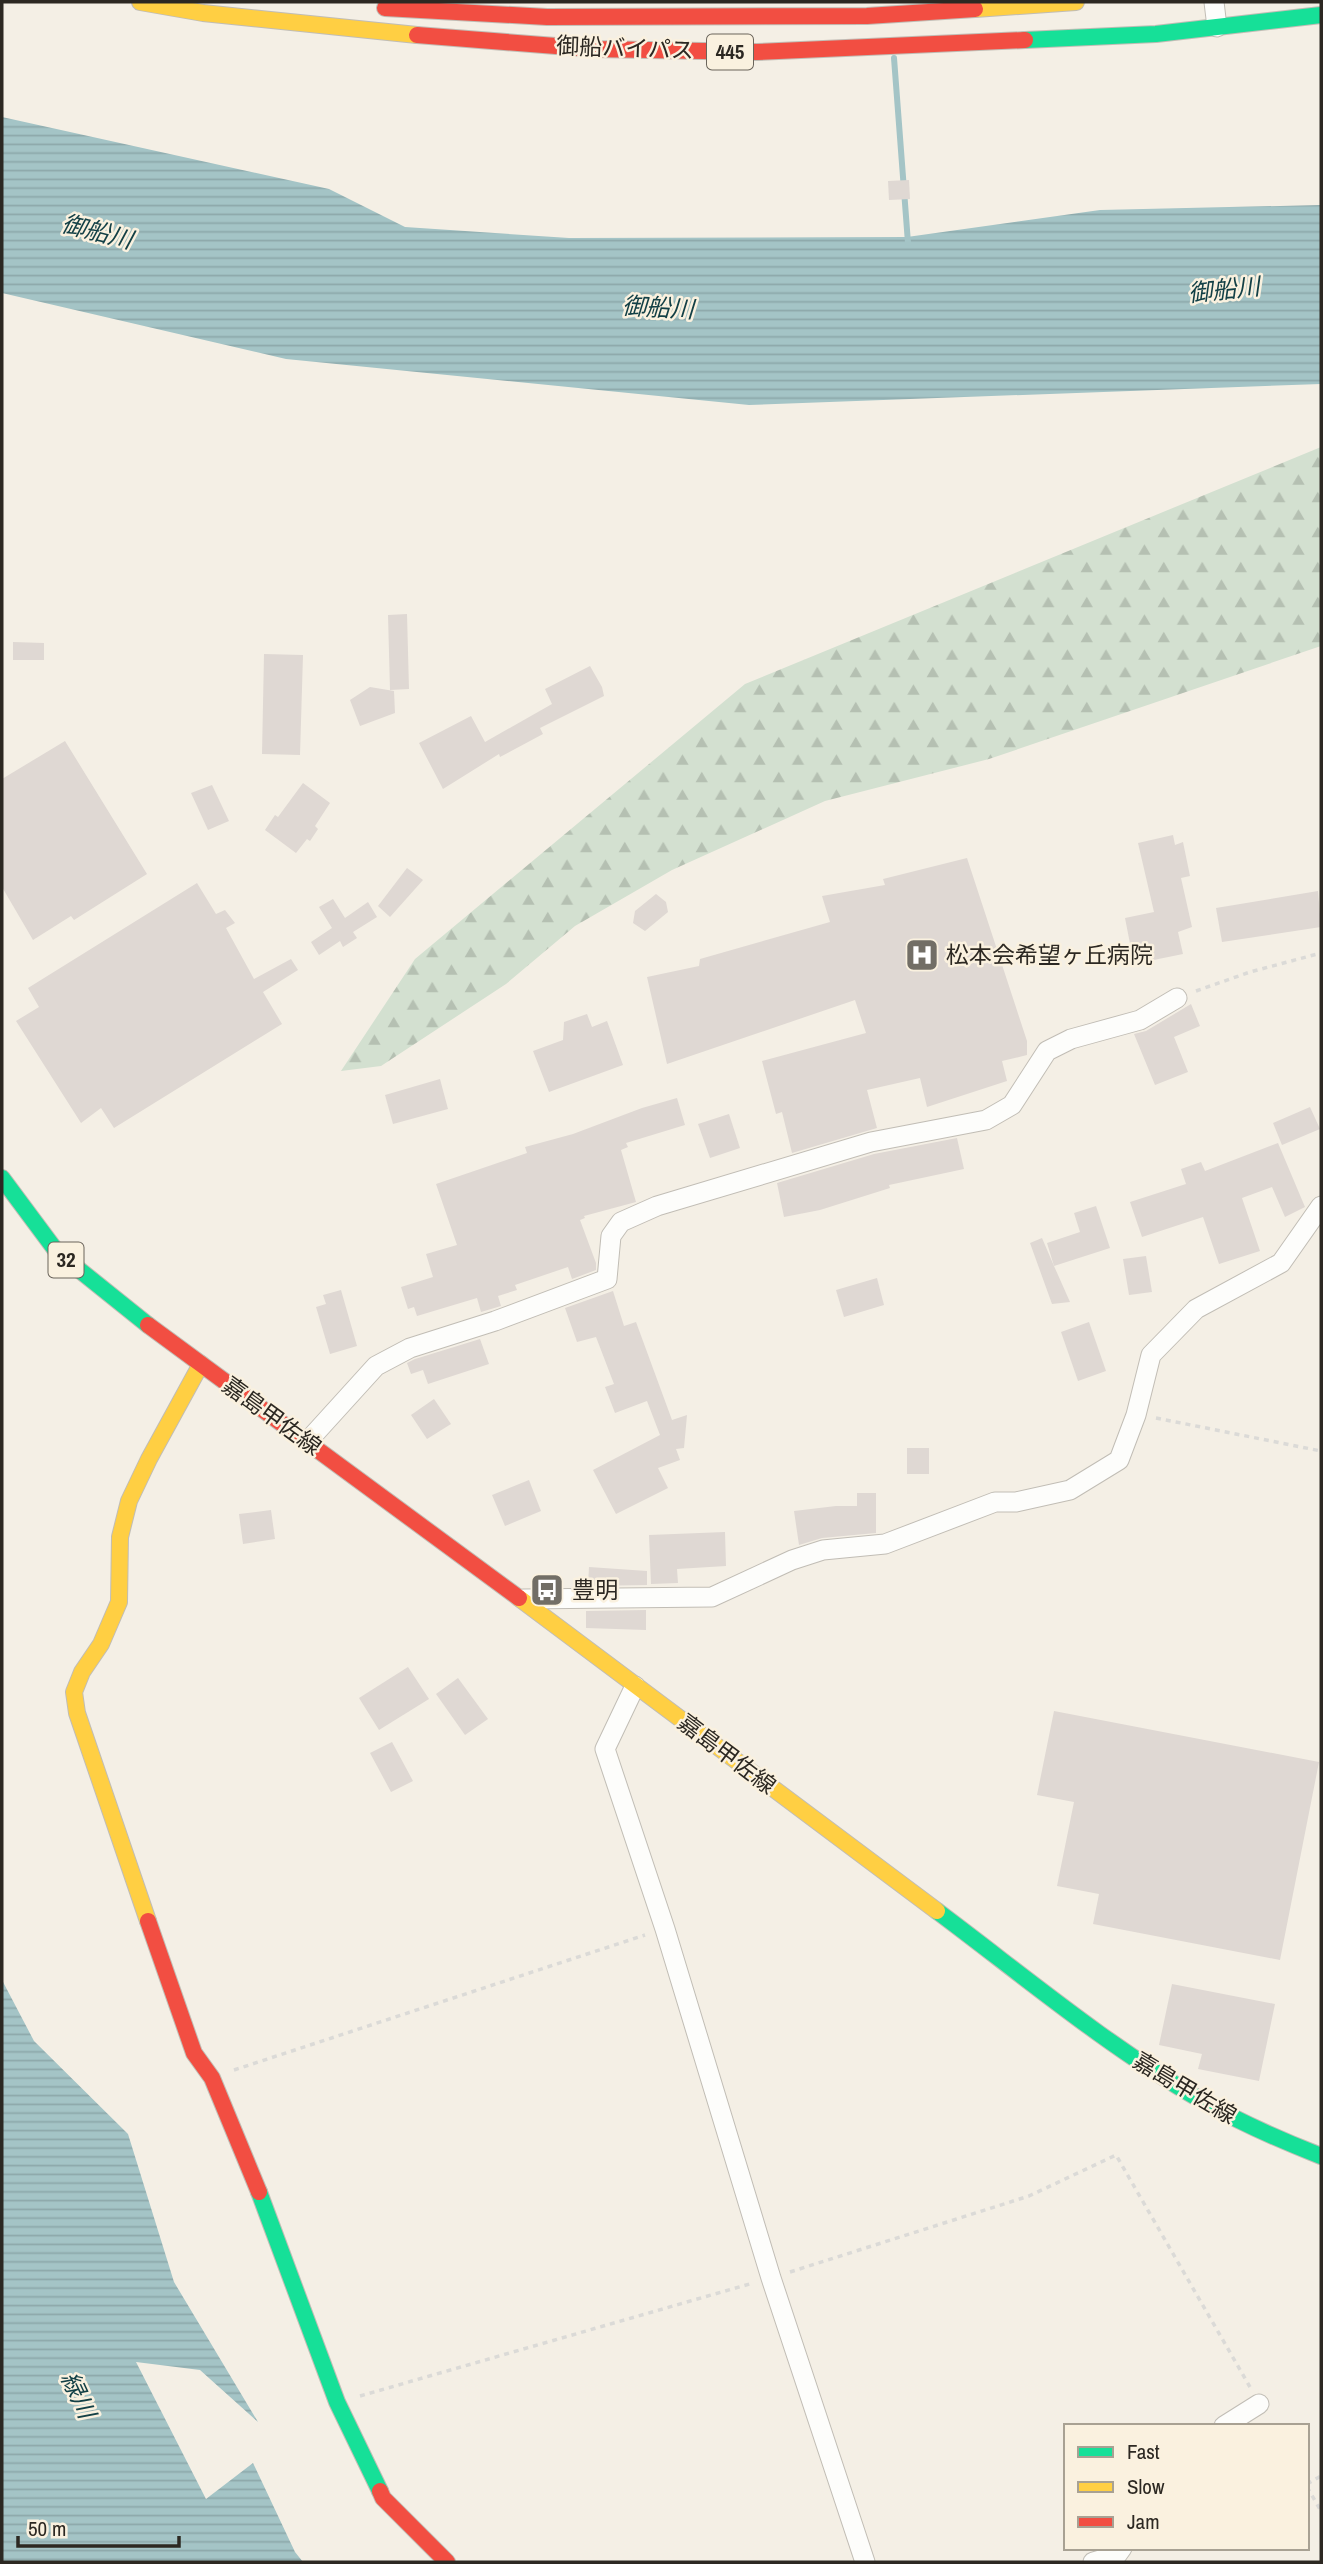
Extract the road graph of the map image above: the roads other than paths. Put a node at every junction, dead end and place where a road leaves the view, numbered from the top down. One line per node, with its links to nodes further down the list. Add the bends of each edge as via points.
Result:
1 (140, 2): 8 (main road, 御船バイパス / 445, via 405,34 594,49)
2 (1076, 2): 5 (main road, 御船バイパス / 445, via 867,16)
3 (1214, 2): 7 (street)
4 (368, 6): 5 (main road, 御船バイパス / 445, via 547,17)
5 (704, 9): 8 (street)
6 (1321, 15): 7 (main road, 御船バイパス / 445)
7 (1217, 27): 8 (main road, 御船バイパス / 445, via 1142,35)
8 (701, 51)
9 (1177, 998): 13 (street, via 1140,1020 1071,1039 1047,1051 1012,1105 986,1121 871,1142 657,1206 621,1222 611,1236 607,1279 398,1354 376,1366)
10 (2, 1178): 12 (main road, 嘉島甲佐線 / 32, via 57,1252)
11 (1321, 1206): 14 (street, via 1281,1263 1196,1309 1151,1355 1119,1460 1070,1490 995,1502 885,1544 823,1550 712,1597)
12 (201, 1363): 13 (main road, 嘉島甲佐線); 20 (main road, via 130,1501 120,1537 119,1602 101,1644 82,1672 75,1692 77,1713 194,2053 212,2078 247,2160 337,2402 383,2498)
13 (307, 1442): 14 (main road, 嘉島甲佐線)
14 (523, 1600): 15 (main road, 嘉島甲佐線)
15 (635, 1686): 16 (main road, 嘉島甲佐線, via 1171,2084 1275,2140); 21 (street, via 605,1749)
16 (1321, 2156)
17 (1259, 2404): 18 (street)
18 (1227, 2424)
19 (1120, 2550): 22 (street)
20 (447, 2562)
21 (865, 2562)
22 (1093, 2562)

